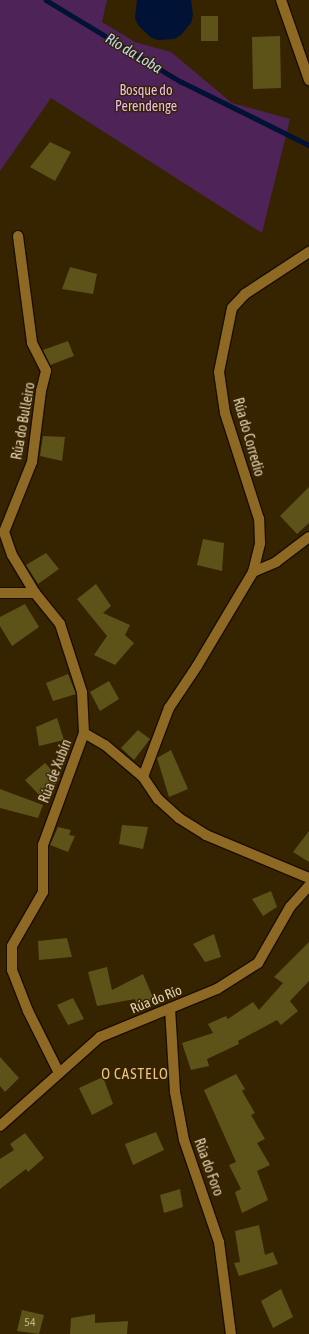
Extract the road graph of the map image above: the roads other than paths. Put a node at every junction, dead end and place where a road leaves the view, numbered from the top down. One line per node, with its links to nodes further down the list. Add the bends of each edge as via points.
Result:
1 (281, 0): 2 (street)
2 (309, 80)
3 (18, 236): 8 (street, Rúa do Bulleiro, via 32,343 46,371 32,462 4,532 12,556)
4 (309, 252): 6 (street, Rúa do Corredio, via 245,294 232,308 224,339 219,372 225,413 259,519 260,543)
5 (309, 537): 6 (street, via 276,562)
6 (253, 572): 10 (street, Rúa do Corredio, via 197,666 168,708)
7 (0, 593): 8 (street)
8 (35, 593): 9 (street, Rúa do Bulleiro, via 60,624 82,692)
9 (84, 733): 10 (street, Rúa de Xubín, via 105,745); 14 (street, Rúa de Xubín, via 43,845 43,892 12,946 12,970 28,1011)
10 (143, 777): 11 (street, Rúa de Xubín, via 158,799 192,827)
11 (309, 878)
12 (309, 886): 13 (street, Rúa do Río, via 290,907 258,963 217,989)
13 (170, 1008): 14 (street, Rúa do Río, via 100,1037); 16 (street, Rúa do Foro, via 176,1099 184,1140 219,1242)
14 (58, 1071): 15 (street, Rúa do Río)
15 (0, 1126)
16 (231, 1334)

